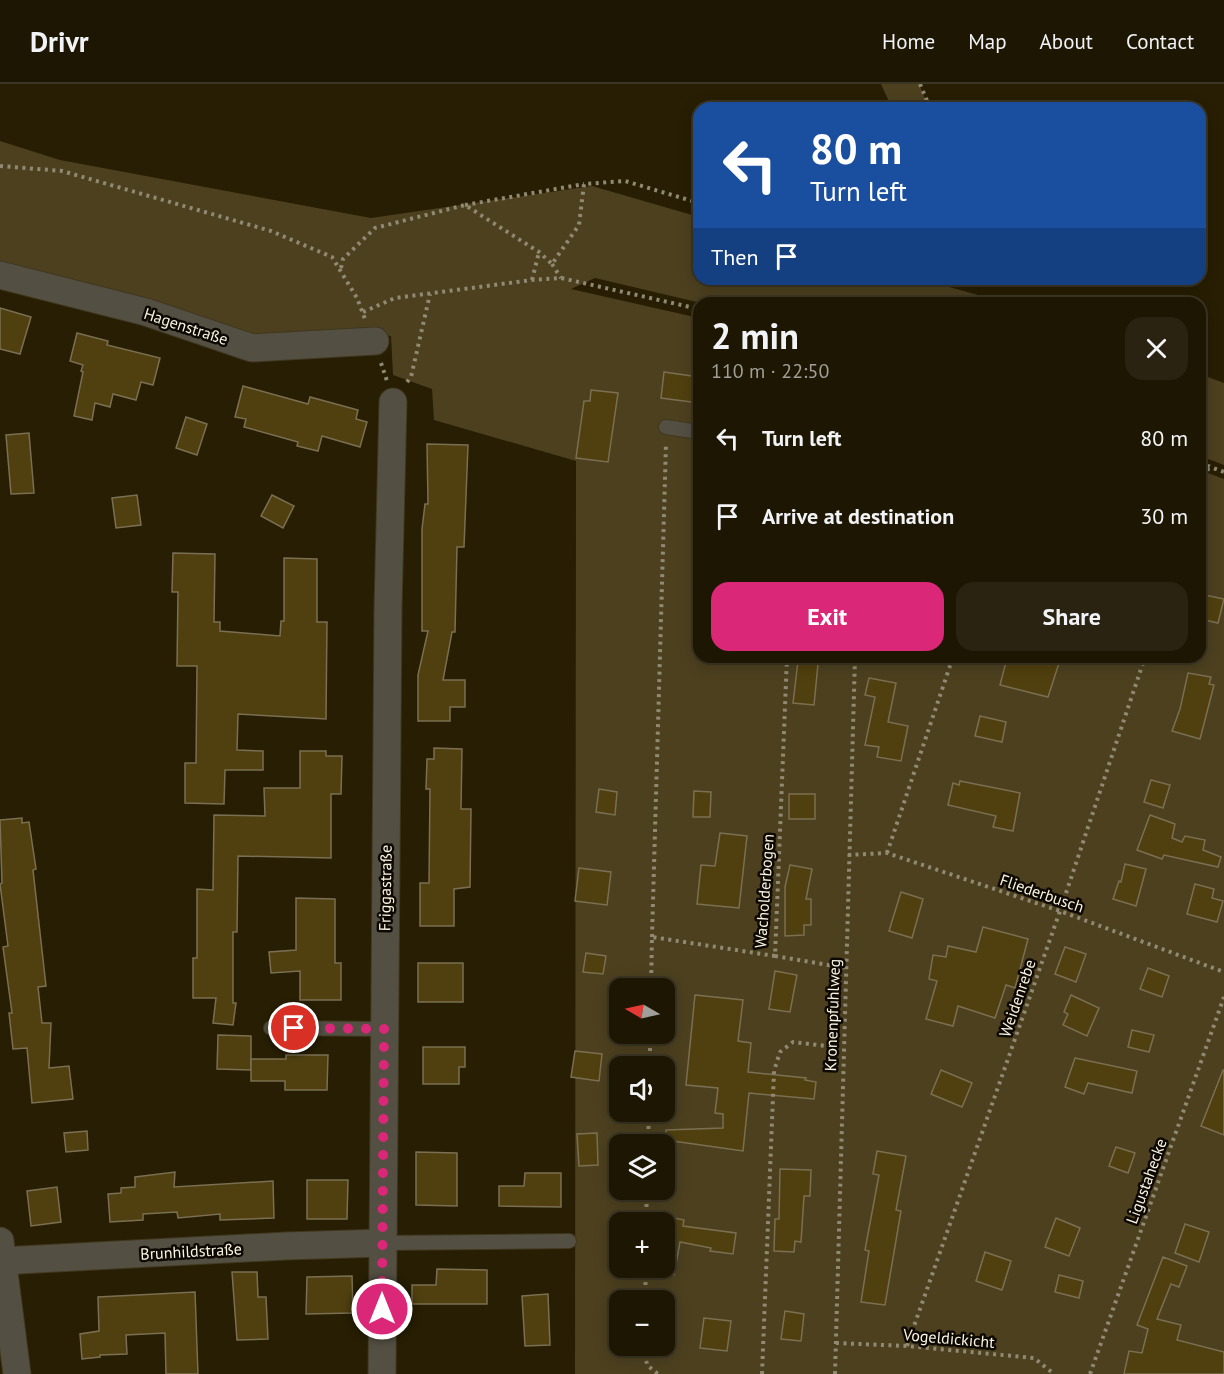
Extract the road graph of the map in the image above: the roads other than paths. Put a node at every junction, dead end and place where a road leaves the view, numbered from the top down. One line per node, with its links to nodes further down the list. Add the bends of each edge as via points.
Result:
1 (0, 275): 2 (street, Hagenstraße, via 146,312 252,348)
2 (375, 341)
3 (393, 402): 7 (street, Friggastraße)
4 (666, 427): 5 (lane)
5 (693, 431)
6 (271, 1028): 7 (lane)
7 (384, 1029): 9 (street, Friggastraße)
8 (569, 1241): 9 (lane)
9 (382, 1243): 10 (street, Brunhildstraße); 12 (street, Friggastraße)
10 (1, 1254): 11 (street)
11 (17, 1374)
12 (382, 1374)

